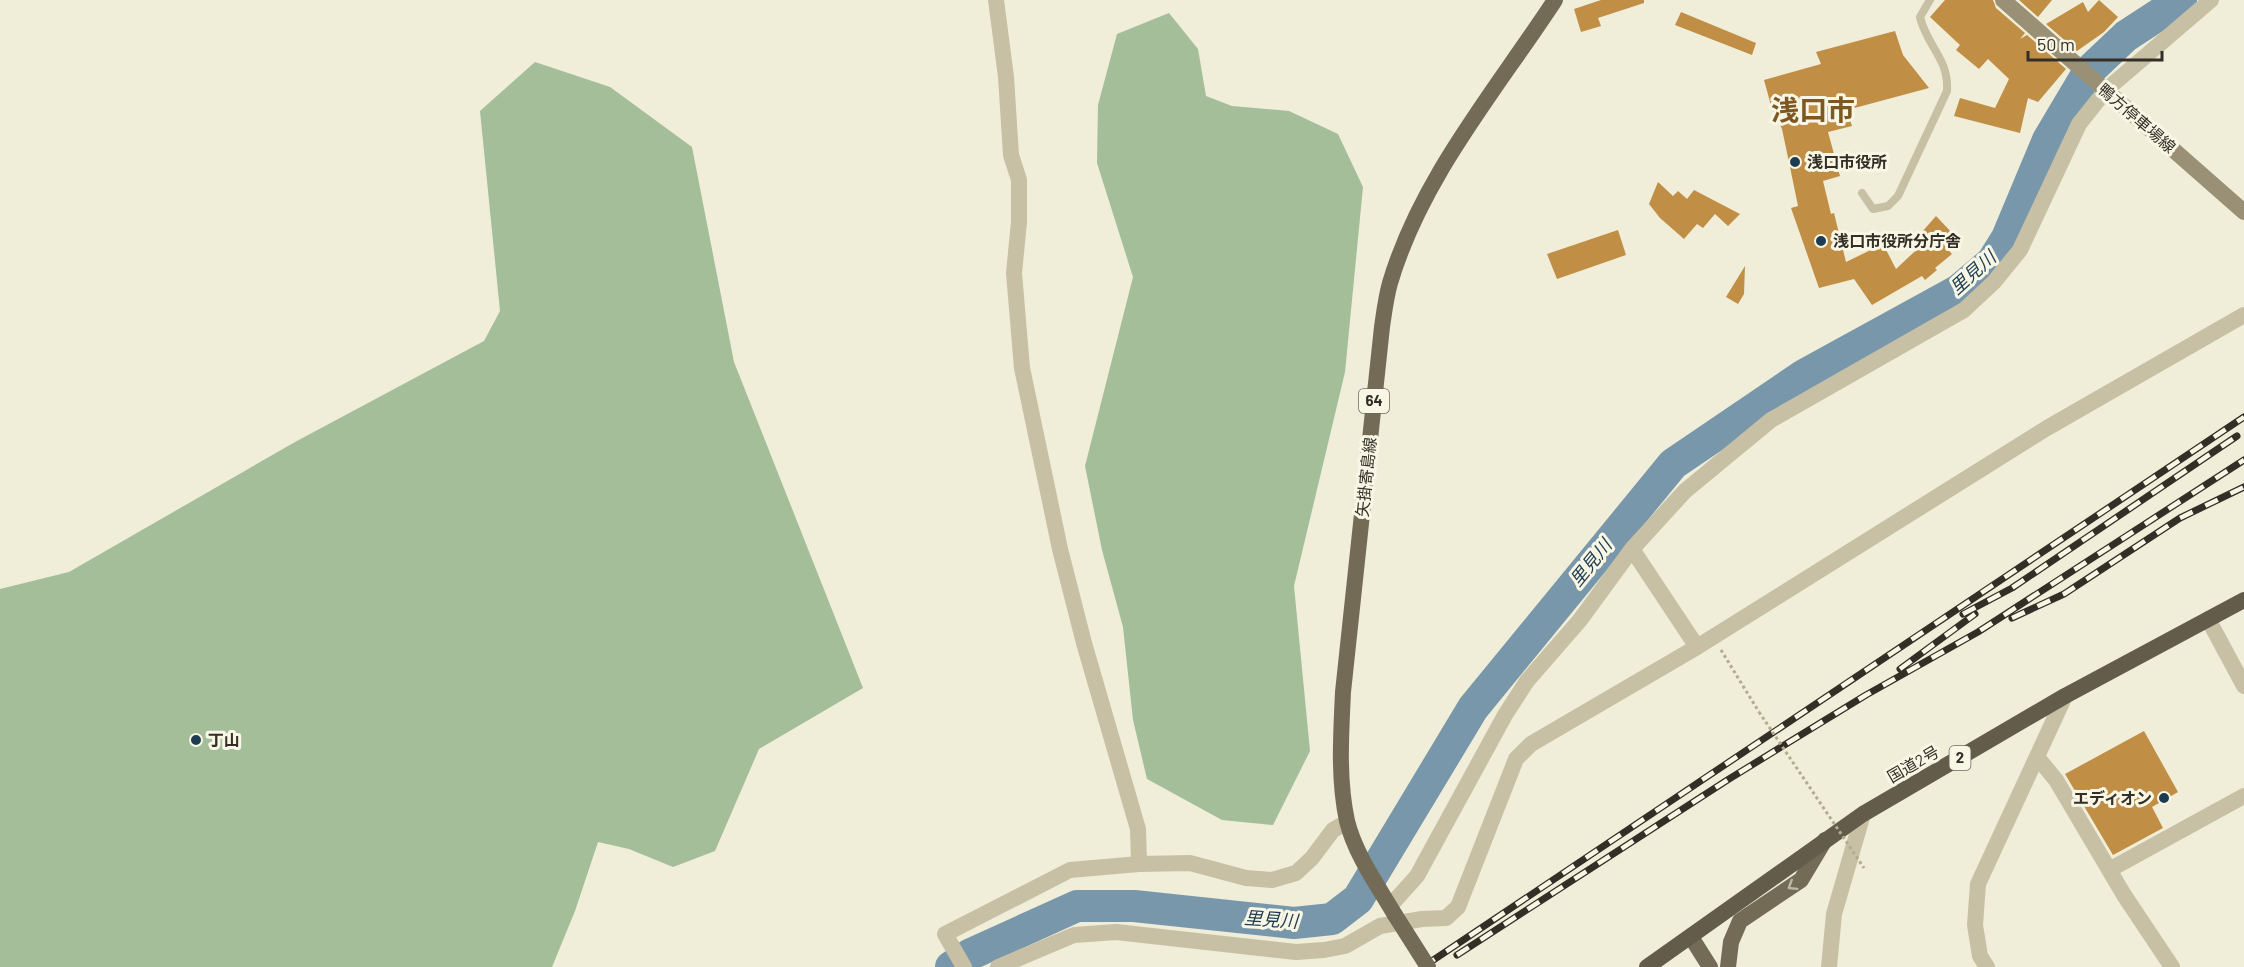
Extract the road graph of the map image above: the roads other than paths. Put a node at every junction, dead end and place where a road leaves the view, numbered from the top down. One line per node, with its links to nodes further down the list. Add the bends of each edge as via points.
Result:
1 (996, 0): 21 (street, via 1011,155 1019,180 1014,273 1022,368 1060,549 1138,829)
2 (1554, 0): 19 (main road, 矢掛寄島線 / 64, via 1449,158 1402,247 1389,284 1343,692 1340,745)
3 (1930, 0): 7 (lane, via 1920,17 1923,32 1948,75 1947,91 1898,196 1888,206 1873,209)
4 (2003, 0): 6 (main road, 鴨方停車場線)
5 (2211, 0): 6 (street)
6 (2102, 86): 8 (main road, 鴨方停車場線); 10 (street, via 2079,124 2020,250 1994,282 1964,310 1771,420 1685,491)
7 (1862, 193)
8 (2244, 212)
9 (2244, 315): 13 (street, via 2047,428)
10 (1632, 549): 13 (street); 23 (street, via 1580,620 1527,681 1417,876)
11 (2244, 600): 12 (highway, 国道2号 / 2)
12 (2208, 619): 14 (street); 15 (highway, 国道2号 / 2)
13 (1697, 647): 26 (street, via 1531,744 1516,759 1458,907 1446,918 1380,926 1345,946 1296,952 1116,932 1074,935)
14 (2244, 686)
15 (2065, 696): 16 (street); 18 (highway, 国道2号 / 2)
16 (2037, 757): 22 (street, via 2056,780); 32 (street, via 1978,884 1975,925 1980,956)
17 (2244, 796): 22 (street)
18 (1863, 814): 20 (highway, 国道2号 / 2); 31 (street, via 1834,914)
19 (1347, 822): 21 (street, via 1333,830 1296,873 1272,880 1246,878 1190,863); 23 (main road, 矢掛寄島線 / 64)
20 (1825, 839): 24 (highway, 国道2号 / 2); 30 (main road, one-way to 30, via 1801,880 1740,921 1731,942)
21 (1139, 864): 25 (street, via 1070,870 945,934)
22 (2109, 870): 33 (street)
23 (1389, 905): 27 (main road, 64, bridge)
24 (1691, 938): 28 (highway, 国道2号 / 2); 29 (main road)
25 (964, 967)
26 (998, 967)
27 (1428, 967)
28 (1647, 967)
29 (1710, 967)
30 (1728, 967)
31 (1829, 967)
32 (1987, 967)
33 (2172, 967)

